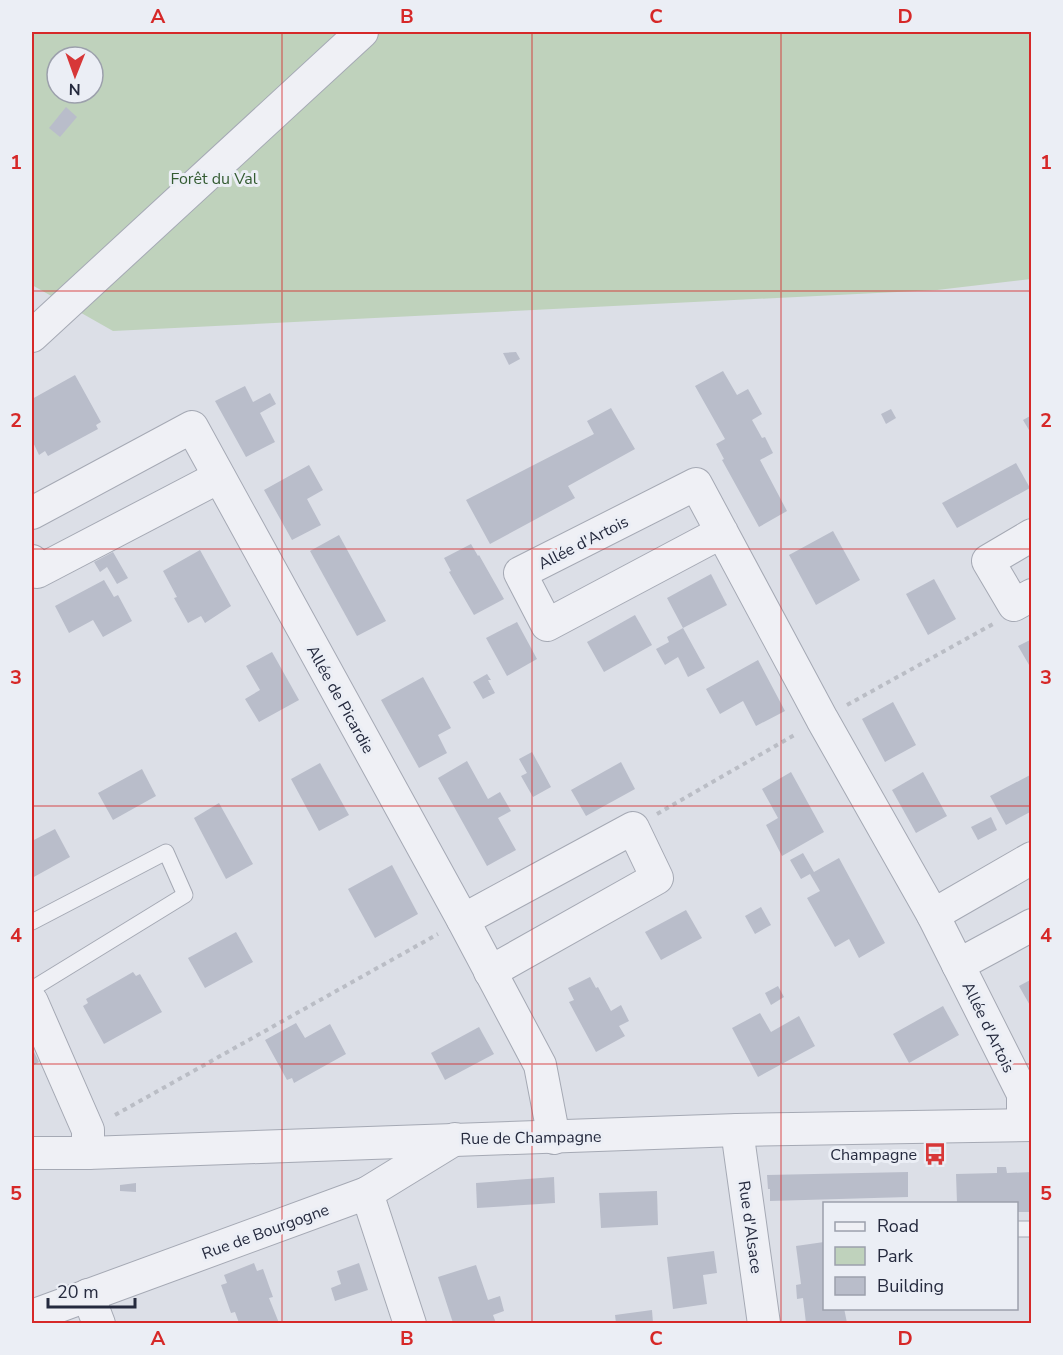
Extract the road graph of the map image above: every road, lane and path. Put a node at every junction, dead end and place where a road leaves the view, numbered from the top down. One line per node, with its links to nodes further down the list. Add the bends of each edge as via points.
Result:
1 (362, 32): 2 (street)
2 (32, 336)
3 (219, 477): 4 (street, Allée de Picardie, via 192,427); 7 (street, via 37,572); 13 (street, Allée de Picardie)
4 (32, 513)
5 (722, 532): 5 (street, Allée d'Artois, via 696,484 520,573 547,624); 9 (street, Allée d'Artois)
6 (1032, 535): 8 (street, via 988,561)
7 (32, 561)
8 (1023, 600): 9 (path, via 999,620)
9 (822, 719): 10 (path); 12 (street, Allée d'Artois)
10 (633, 828): 13 (street); 17 (street, via 657,878)
11 (1032, 858): 12 (street)
12 (933, 915): 16 (street, Allée d'Artois)
13 (463, 920): 17 (street, Allée de Picardie); 24 (path)
14 (32, 922): 18 (lane, via 166,852 185,895)
15 (1032, 925): 16 (street, Allée d'Artois)
16 (958, 965): 20 (street, Allée d'Artois, via 1023,1094)
17 (490, 972): 22 (street, Allée de Picardie, via 540,1065)
18 (32, 989)
19 (32, 1002): 24 (street)
20 (1027, 1125): 21 (street, Rue de Champagne)
21 (737, 1130): 22 (street, Rue de Champagne); 30 (street, Rue d'Alsace)
22 (554, 1138): 23 (street, Rue de Champagne)
23 (456, 1139): 24 (street, Rue de Champagne); 26 (street, Rue de Bourgogne)
24 (88, 1141): 25 (street, Rue de Champagne)
25 (32, 1153)
26 (367, 1193): 27 (street, Rue de Bourgogne); 29 (street)
27 (94, 1309): 28 (street, Rue de Bourgogne)
28 (32, 1316)
29 (410, 1323)
30 (764, 1323)

